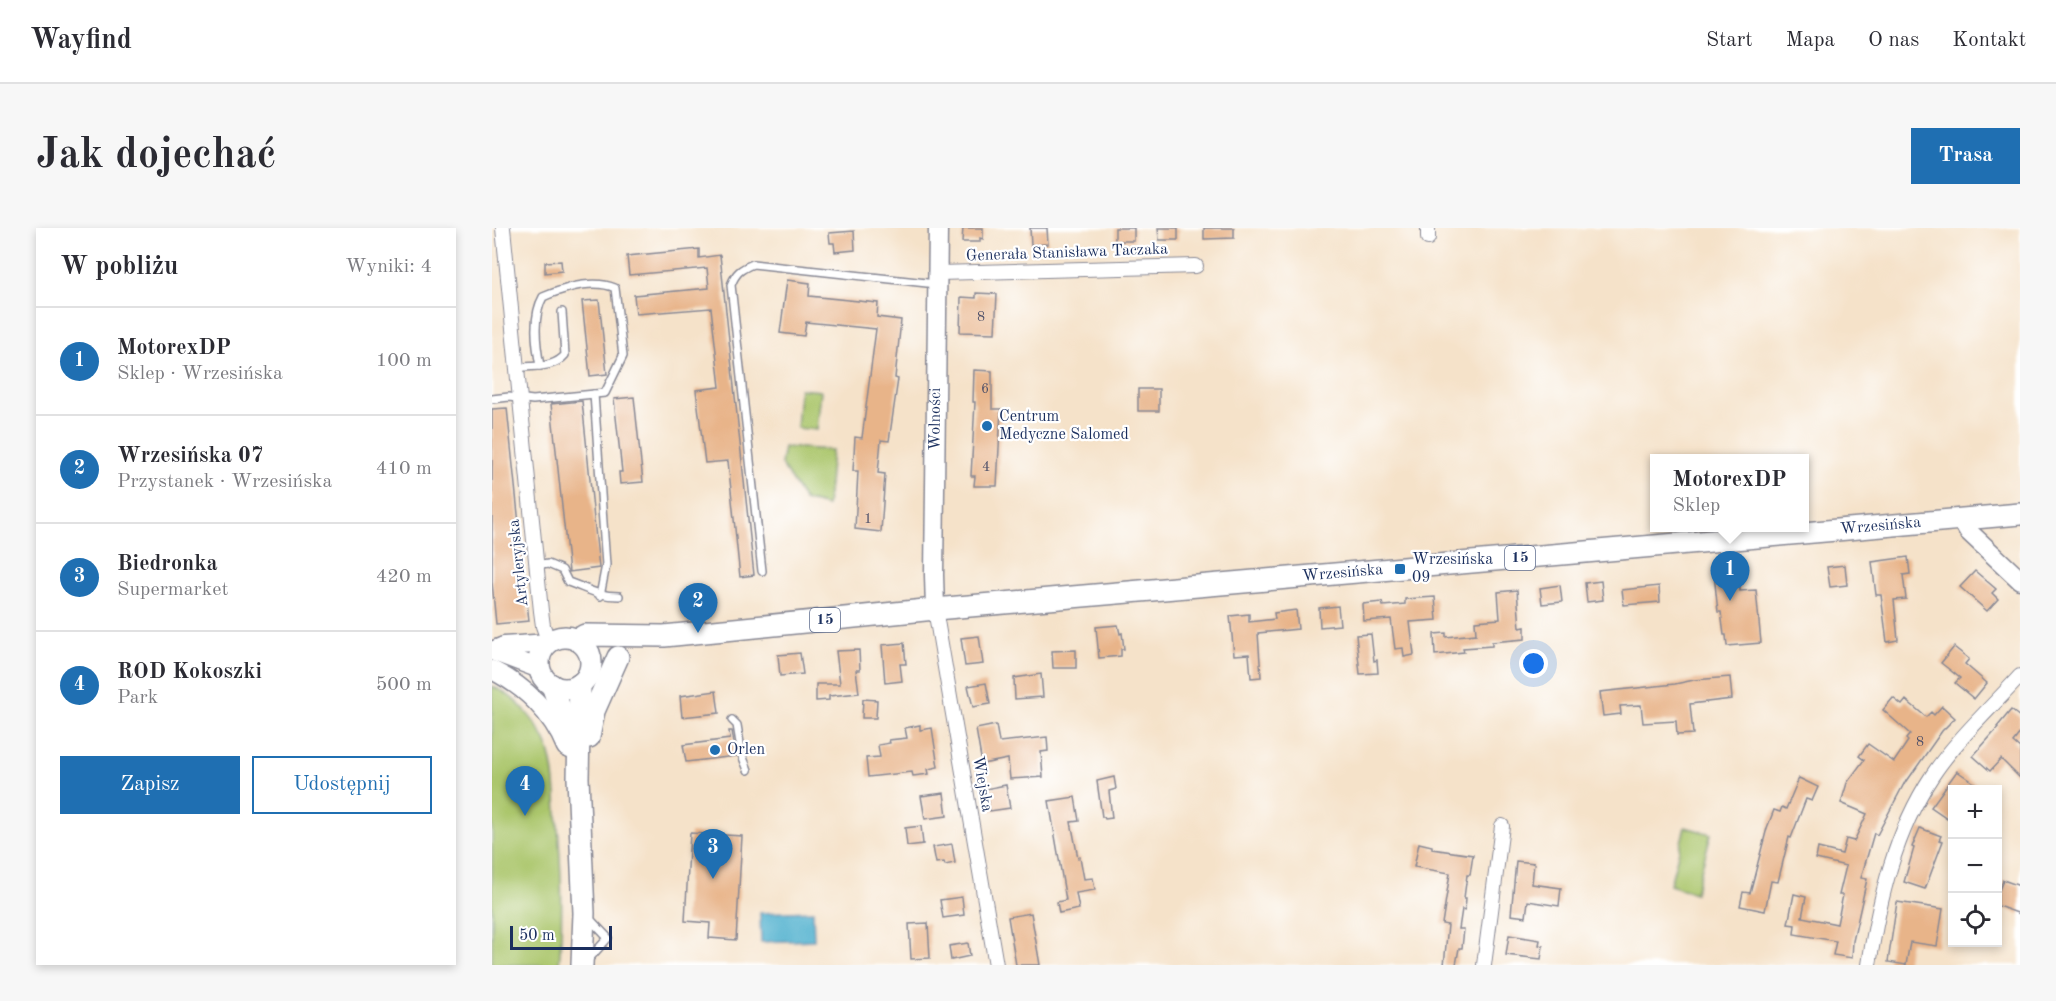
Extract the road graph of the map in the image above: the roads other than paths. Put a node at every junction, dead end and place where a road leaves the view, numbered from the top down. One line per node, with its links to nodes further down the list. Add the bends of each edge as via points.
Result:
1 (503, 228): 7 (street, Artyleryjska)
2 (939, 228): 4 (street, Wolności)
3 (1196, 266): 4 (street, Generała Stanisława Taczaka)
4 (938, 279): 14 (lane, via 753,264 734,276 731,285); 18 (street, Wolności)
5 (562, 312): 6 (lane, via 565,355 560,361)
6 (540, 366): 7 (lane); 8 (lane, via 537,319 543,297 570,288 604,284 615,288 623,356 605,393)
7 (517, 368): 9 (street, Artyleryjska)
8 (594, 394): 9 (lane); 16 (lane, via 606,565)
9 (520, 398): 10 (lane); 13 (street, Artyleryjska)
10 (492, 399)
11 (2020, 514): 12 (main road, Wrzesińska / 15)
12 (1964, 519): 15 (street, via 1969,532); 18 (main road, Wrzesińska / 15)
13 (536, 566): 16 (lane, via 548,564 562,570 568,582); 21 (street, Artyleryjska, via 543,626)
14 (762, 572)
15 (2020, 580)
16 (600, 596): 17 (lane)
17 (619, 596)
18 (935, 609): 19 (main road, Wrzesińska / 15); 33 (street, Wiejska)
19 (664, 636): 20 (main road, Wrzesińska / 15, via 585,635); 23 (main road, Wrzesińska / 15)
20 (577, 640): 21 (main road, 15, via 560,638); 27 (main road, via 588,653 590,669)
21 (549, 643): 22 (street, via 504,646); 26 (main road, via 540,655)
22 (492, 651): 26 (street)
23 (618, 657): 27 (main road, Wrzesińska / 15); 30 (main road, via 594,711)
24 (492, 670): 30 (street, via 535,700 561,735)
25 (2020, 676): 35 (street, via 1951,752 1917,803 1894,854 1876,920)
26 (546, 677): 27 (main road, 15, via 569,688); 30 (main road, via 567,729)
27 (583, 680): 30 (main road)
28 (732, 720): 29 (lane, via 737,724)
29 (748, 770)
30 (578, 778): 32 (main road)
31 (1502, 826): 34 (street)
32 (583, 965)
33 (996, 965)
34 (1484, 965)
35 (1869, 965)

